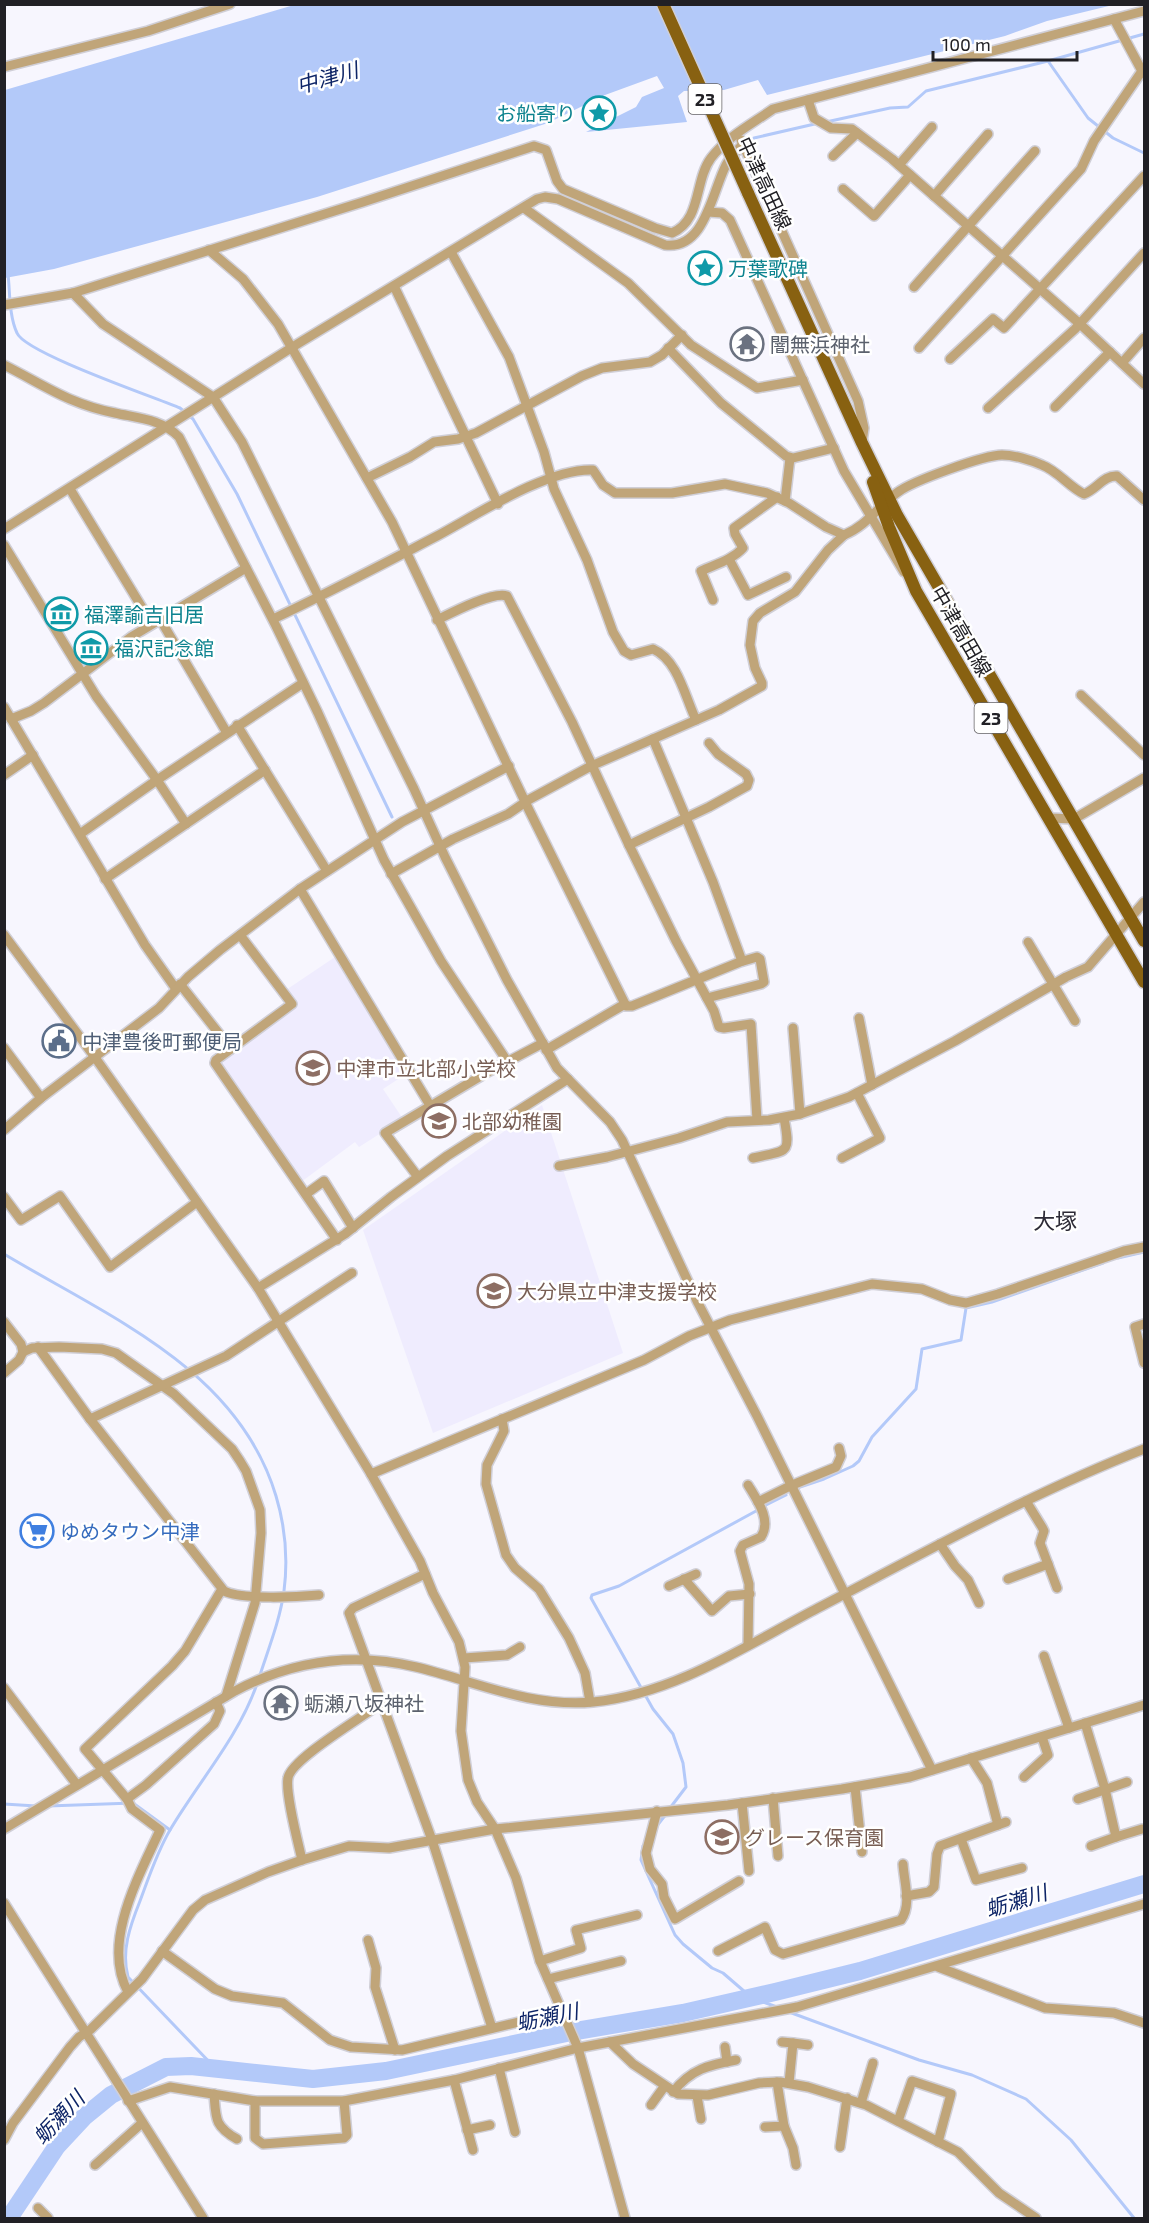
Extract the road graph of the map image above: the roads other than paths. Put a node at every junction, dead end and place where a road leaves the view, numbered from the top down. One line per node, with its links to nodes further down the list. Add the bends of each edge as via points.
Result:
1 (230, 4): 5 (street, via 148,31)
2 (663, 4): 50 (main road, 中津高田線 / 23, bridge)
3 (1144, 11): 4 (street)
4 (1114, 19): 6 (street); 7 (street)
5 (4, 67)
6 (1143, 72): 26 (street, via 1094,141 1081,169)
7 (808, 100): 9 (street, via 774,110); 10 (street, via 814,118 831,128)
8 (932, 127): 15 (street)
9 (737, 133): 12 (street); 23 (street, via 708,162 689,218 672,233 563,189 546,150 534,146)
10 (857, 133): 14 (street); 15 (street)
11 (988, 134): 19 (street)
12 (743, 144): 21 (street, via 726,164); 50 (street, via 858,401 864,428)
13 (1035, 151): 22 (street)
14 (833, 156)
15 (898, 165): 16 (street)
16 (910, 176): 18 (street, via 874,216); 19 (street)
17 (1144, 176): 29 (street)
18 (843, 189)
19 (934, 196): 22 (street)
20 (524, 208): 21 (street, via 541,197 551,197 669,246 692,236); 24 (street); 33 (street, via 628,283)
21 (708, 212): 42 (street, via 722,213 730,220)
22 (968, 226): 26 (street); 28 (street)
23 (209, 250): 30 (street); 35 (street, via 243,279)
24 (451, 252): 27 (street); 45 (street, via 502,343)
25 (1144, 254): 32 (street)
26 (1003, 256): 29 (street); 37 (street)
27 (394, 286): 35 (street); 49 (street)
28 (914, 287)
29 (1040, 289): 32 (street); 39 (street, via 1004,328 993,319)
30 (73, 293): 31 (street); 44 (street, via 103,324)
31 (4, 306)
32 (1080, 324): 38 (street); 47 (street)
33 (682, 335): 36 (street); 42 (street, via 714,362 757,388)
34 (1144, 338): 40 (street)
35 (292, 348): 44 (street); 53 (street)
36 (668, 348): 45 (street, via 642,365 602,368); 52 (street, via 721,403)
37 (919, 348)
38 (1110, 352): 40 (street); 46 (street)
39 (950, 359)
40 (1122, 363): 43 (street)
41 (4, 365): 48 (street, via 68,400 147,419)
42 (803, 380): 51 (street)
43 (1144, 384)
44 (214, 399): 48 (street); 69 (street, via 242,442)
45 (526, 405): 49 (street); 54 (street)
46 (1055, 407)
47 (988, 408)
48 (167, 428): 55 (street); 66 (street, via 179,437)
49 (467, 436): 53 (street, via 434,442); 59 (street)
50 (862, 443): 58 (main road, 中津高田線 / 23)
51 (834, 448): 52 (street); 60 (street)
52 (790, 458): 56 (street)
53 (367, 478): 64 (street)
54 (551, 478): 56 (street, via 593,470 603,485 615,493 672,493 725,484); 59 (street); 79 (street, via 624,651 635,656 653,649 666,657)
55 (70, 489): 61 (street); 73 (street)
56 (781, 499): 62 (street); 65 (street, via 736,526 735,534 744,548)
57 (1144, 500): 58 (street, via 1117,476 1084,494 1044,465 1002,455 914,483)
58 (885, 502): 60 (street); 68 (main road, 中津高田線 / 23); 96 (main road, 中津高田線 / 23)
59 (498, 504): 64 (street)
60 (871, 517): 62 (street); 68 (street)
61 (4, 530)
62 (844, 535): 79 (street, via 799,589 753,621 750,645 762,686)
63 (4, 545): 74 (street)
64 (406, 552): 69 (street); 72 (street)
65 (729, 559): 67 (street, via 748,595); 70 (street, via 700,572)
66 (246, 568): 71 (street); 73 (street)
67 (786, 577)
68 (916, 591): 95 (main road, 中津高田線 / 23)
69 (319, 597): 71 (street); 93 (street)
70 (713, 600)
71 (273, 619): 75 (street)
72 (437, 620): 86 (street); 87 (street, via 487,598 507,596)
73 (156, 621): 74 (street); 81 (street)
74 (82, 674): 78 (street, via 44,703); 91 (street)
75 (303, 683): 80 (street); 99 (street)
76 (1081, 695): 85 (street)
77 (4, 707): 78 (street)
78 (12, 719): 84 (street)
79 (696, 720): 82 (street)
80 (237, 725): 81 (street); 88 (street)
81 (227, 733): 91 (street)
82 (653, 739): 87 (street); 94 (street)
83 (709, 742): 94 (street, via 746,774 748,783)
84 (33, 754): 89 (street); 98 (street)
85 (1144, 755)
86 (509, 766): 92 (street); 93 (street)
87 (591, 766): 92 (street); 100 (street)
88 (265, 770): 97 (street); 102 (street)
89 (4, 775)
90 (1144, 778): 96 (street)
91 (157, 780): 97 (street); 98 (street)
92 (526, 802): 101 (street); 119 (street)
93 (424, 811): 99 (street); 101 (street)
94 (684, 818): 100 (street); 113 (street)
95 (1049, 818): 96 (street); 110 (main road, 中津高田線 / 23)
96 (1074, 819): 107 (main road, 中津高田線 / 23)
97 (186, 824): 104 (street)
98 (80, 834): 104 (street)
99 (374, 840): 102 (street); 103 (street)
100 (629, 845): 114 (street)
101 (440, 847): 103 (street); 123 (street)
102 (327, 870): 105 (street)
103 (391, 874): 127 (street, via 441,961)
104 (105, 879): 117 (street, via 146,945)
105 (300, 889): 109 (street); 132 (street)
106 (1144, 902): 107 (street)
107 (1131, 919): 110 (street); 111 (main road, 中津高田線 / 23)
108 (4, 935): 126 (street)
109 (240, 935): 117 (street); 125 (street, via 292,1004)
110 (1118, 935): 115 (main road, 中津高田線 / 23); 116 (street, via 1088,967)
111 (1144, 941)
112 (1028, 942): 116 (street)
113 (742, 962): 114 (street); 118 (street, via 760,959 764,982)
114 (696, 979): 118 (street); 119 (street, via 629,1007)
115 (1144, 982)
116 (1053, 984): 121 (street); 129 (street)
117 (178, 986): 125 (street); 126 (street, via 159,1008)
118 (707, 998): 135 (street, via 719,1027 751,1024)
119 (625, 1004): 123 (street)
120 (859, 1018): 129 (street)
121 (1075, 1021)
122 (793, 1028): 133 (street)
123 (544, 1047): 127 (street); 128 (street)
124 (4, 1048): 131 (street)
125 (231, 1049): 142 (street, via 215,1063)
126 (94, 1056): 131 (street); 144 (street)
127 (507, 1061): 132 (street)
128 (568, 1079): 137 (street, via 609,1122); 141 (street)
129 (873, 1085): 130 (street)
130 (857, 1093): 133 (street); 139 (street, via 880,1138)
131 (41, 1098): 136 (street)
132 (430, 1107): 141 (street, via 385,1133)
133 (800, 1114): 134 (street)
134 (784, 1118): 135 (street); 138 (street, via 786,1148)
135 (757, 1120): 137 (street, via 727,1122)
136 (4, 1130)
137 (627, 1151): 140 (street); 153 (street)
138 (753, 1158)
139 (842, 1158)
140 (559, 1166)
141 (418, 1177): 145 (street)
142 (306, 1194): 145 (street, via 324,1181); 146 (street)
143 (4, 1197): 144 (street, via 21,1220 60,1196 110,1267)
144 (198, 1202): 149 (street)
145 (353, 1228): 146 (street)
146 (336, 1240): 149 (street)
147 (1144, 1247): 153 (street, via 966,1303 922,1289 872,1284)
148 (352, 1273): 151 (street)
149 (258, 1288): 151 (street)
150 (4, 1322): 155 (street)
151 (279, 1323): 158 (street, via 211,1364); 163 (street)
152 (1144, 1324): 156 (street, via 1135,1327)
153 (711, 1327): 160 (street, via 644,1360); 165 (street)
154 (38, 1347): 155 (street); 158 (street, via 110,1350); 159 (street)
155 (23, 1352): 157 (street)
156 (1144, 1362)
157 (4, 1373)
158 (162, 1384): 159 (street); 180 (street, via 232,1449 246,1471 261,1517)
159 (90, 1419): 176 (street)
160 (502, 1419): 163 (street); 192 (street, via 504,1431 487,1465 486,1484 506,1555 514,1568 539,1588 569,1638 585,1673)
161 (839, 1448): 165 (street, via 841,1456 836,1467)
162 (1144, 1449): 166 (street)
163 (371, 1474): 170 (street)
164 (748, 1485): 167 (street)
165 (790, 1486): 167 (street); 178 (street)
166 (1026, 1501): 168 (street); 169 (street, via 1044,1532 1040,1543)
167 (758, 1503): 177 (street, via 764,1533 740,1551)
168 (940, 1544): 178 (street); 181 (street, via 968,1580)
169 (1048, 1564): 173 (street); 175 (street)
170 (425, 1574): 185 (street); 186 (street, via 350,1610)
171 (696, 1574): 172 (street)
172 (684, 1579): 174 (street); 177 (street, via 712,1611 729,1596)
173 (1008, 1579)
174 (669, 1587)
175 (1057, 1588)
176 (222, 1589): 180 (street); 198 (street, via 185,1651 85,1749)
177 (750, 1594): 182 (street)
178 (844, 1594): 182 (street); 199 (street)
179 (319, 1595): 180 (street)
180 (255, 1596): 189 (street)
181 (979, 1603)
182 (748, 1644): 192 (street, via 652,1689)
183 (520, 1647): 185 (street, via 507,1655)
184 (1044, 1656): 195 (street)
185 (464, 1658): 187 (street)
186 (365, 1660): 187 (street, via 414,1666); 189 (street, via 294,1667); 191 (street)
187 (465, 1681): 192 (street, via 527,1698); 211 (street, via 461,1731 468,1780)
188 (4, 1688): 202 (street)
189 (226, 1696): 190 (street)
190 (216, 1702): 198 (street); 206 (street, via 220,1711 214,1724)
191 (381, 1702): 215 (street); 219 (street, via 302,1758 289,1773 287,1787)
192 (590, 1702)
193 (1144, 1705): 194 (street)
194 (1085, 1723): 195 (street); 204 (street)
195 (1069, 1728): 196 (street)
196 (1042, 1737): 197 (street); 200 (street, via 1048,1755)
197 (971, 1758): 199 (street); 214 (street, via 987,1782 1002,1824)
198 (102, 1770): 202 (street); 206 (street)
199 (932, 1770): 203 (street)
200 (1024, 1778)
201 (1127, 1782): 204 (street)
202 (77, 1785): 210 (street)
203 (855, 1786): 205 (street); 217 (street)
204 (1105, 1790): 207 (street); 213 (street)
205 (773, 1798): 208 (street); 218 (street)
206 (127, 1799): 235 (street, via 132,1809 160,1830 137,1879 121,1932 120,1978)
207 (1078, 1799)
208 (742, 1803): 209 (street); 222 (street)
209 (657, 1811): 211 (street); 223 (street, via 646,1853 675,1918)
210 (4, 1828)
211 (495, 1829): 215 (street); 231 (street, via 516,1878)
212 (1142, 1829): 213 (street)
213 (1116, 1837): 216 (street)
214 (961, 1839): 221 (street, via 976,1880); 224 (street, via 940,1846 933,1889)
215 (432, 1840): 219 (street, via 390,1848 349,1846); 238 (street)
216 (1091, 1846)
217 (862, 1852)
218 (778, 1856)
219 (302, 1860): 229 (street, via 205,1900)
220 (903, 1864): 224 (street)
221 (1022, 1868)
222 (749, 1871)
223 (739, 1881)
224 (906, 1896): 230 (street, via 903,1919 890,1924 783,1954 775,1950 765,1927)
225 (4, 1903): 239 (street)
226 (1144, 1904): 233 (street)
227 (636, 1915): 231 (street, via 576,1930 581,1948)
228 (368, 1940): 246 (street, via 376,1968 375,1987)
229 (162, 1951): 235 (street); 246 (street, via 215,1989 232,1996 283,2003 330,2040 351,2047)
230 (718, 1951)
231 (540, 1961): 234 (street)
232 (621, 1961): 234 (street)
233 (938, 1966): 237 (street, via 1038,2006 1114,2013); 241 (street, via 797,2007)
234 (548, 1979): 236 (street)
235 (129, 1991): 239 (street)
236 (562, 2014): 238 (street); 244 (street)
237 (1144, 2023)
238 (492, 2028): 246 (street)
239 (85, 2035): 256 (street); 270 (street, via 40,2086)
240 (782, 2042): 242 (street)
241 (610, 2043): 244 (street); 252 (street)
242 (793, 2043): 243 (street); 251 (street)
243 (808, 2045)
244 (577, 2046): 248 (street); 279 (street)
245 (725, 2047): 252 (street, via 731,2061 703,2067)
246 (395, 2050)
247 (873, 2063): 259 (street)
248 (499, 2068): 249 (street); 268 (street)
249 (454, 2080): 258 (street); 267 (street)
250 (777, 2082): 251 (street); 254 (street); 265 (street)
251 (789, 2083): 255 (street)
252 (669, 2089): 254 (street); 260 (street)
253 (214, 2094): 256 (street, via 170,2087); 257 (street); 269 (street, via 220,2128)
254 (697, 2096): 261 (street)
255 (847, 2098): 259 (street); 272 (street)
256 (128, 2101): 263 (street)
257 (255, 2101): 258 (street); 258 (street, via 255,2138 262,2144 344,2138)
258 (344, 2101)
259 (861, 2103): 262 (street)
260 (651, 2105)
261 (701, 2119)
262 (898, 2121): 271 (street); 271 (street, via 912,2081 951,2094)
263 (142, 2122): 274 (street); 278 (street)
264 (490, 2125): 267 (street)
265 (784, 2126): 266 (street); 275 (street)
266 (765, 2127)
267 (468, 2130): 273 (street)
268 (515, 2133)
269 (237, 2139)
270 (4, 2140)
271 (938, 2142): 280 (street, via 966,2158 999,2193)
272 (840, 2147)
273 (473, 2150)
274 (95, 2165)
275 (796, 2165)
276 (38, 2208): 277 (street)
277 (48, 2218)
278 (203, 2218)
279 (625, 2218)
280 (1036, 2218)

